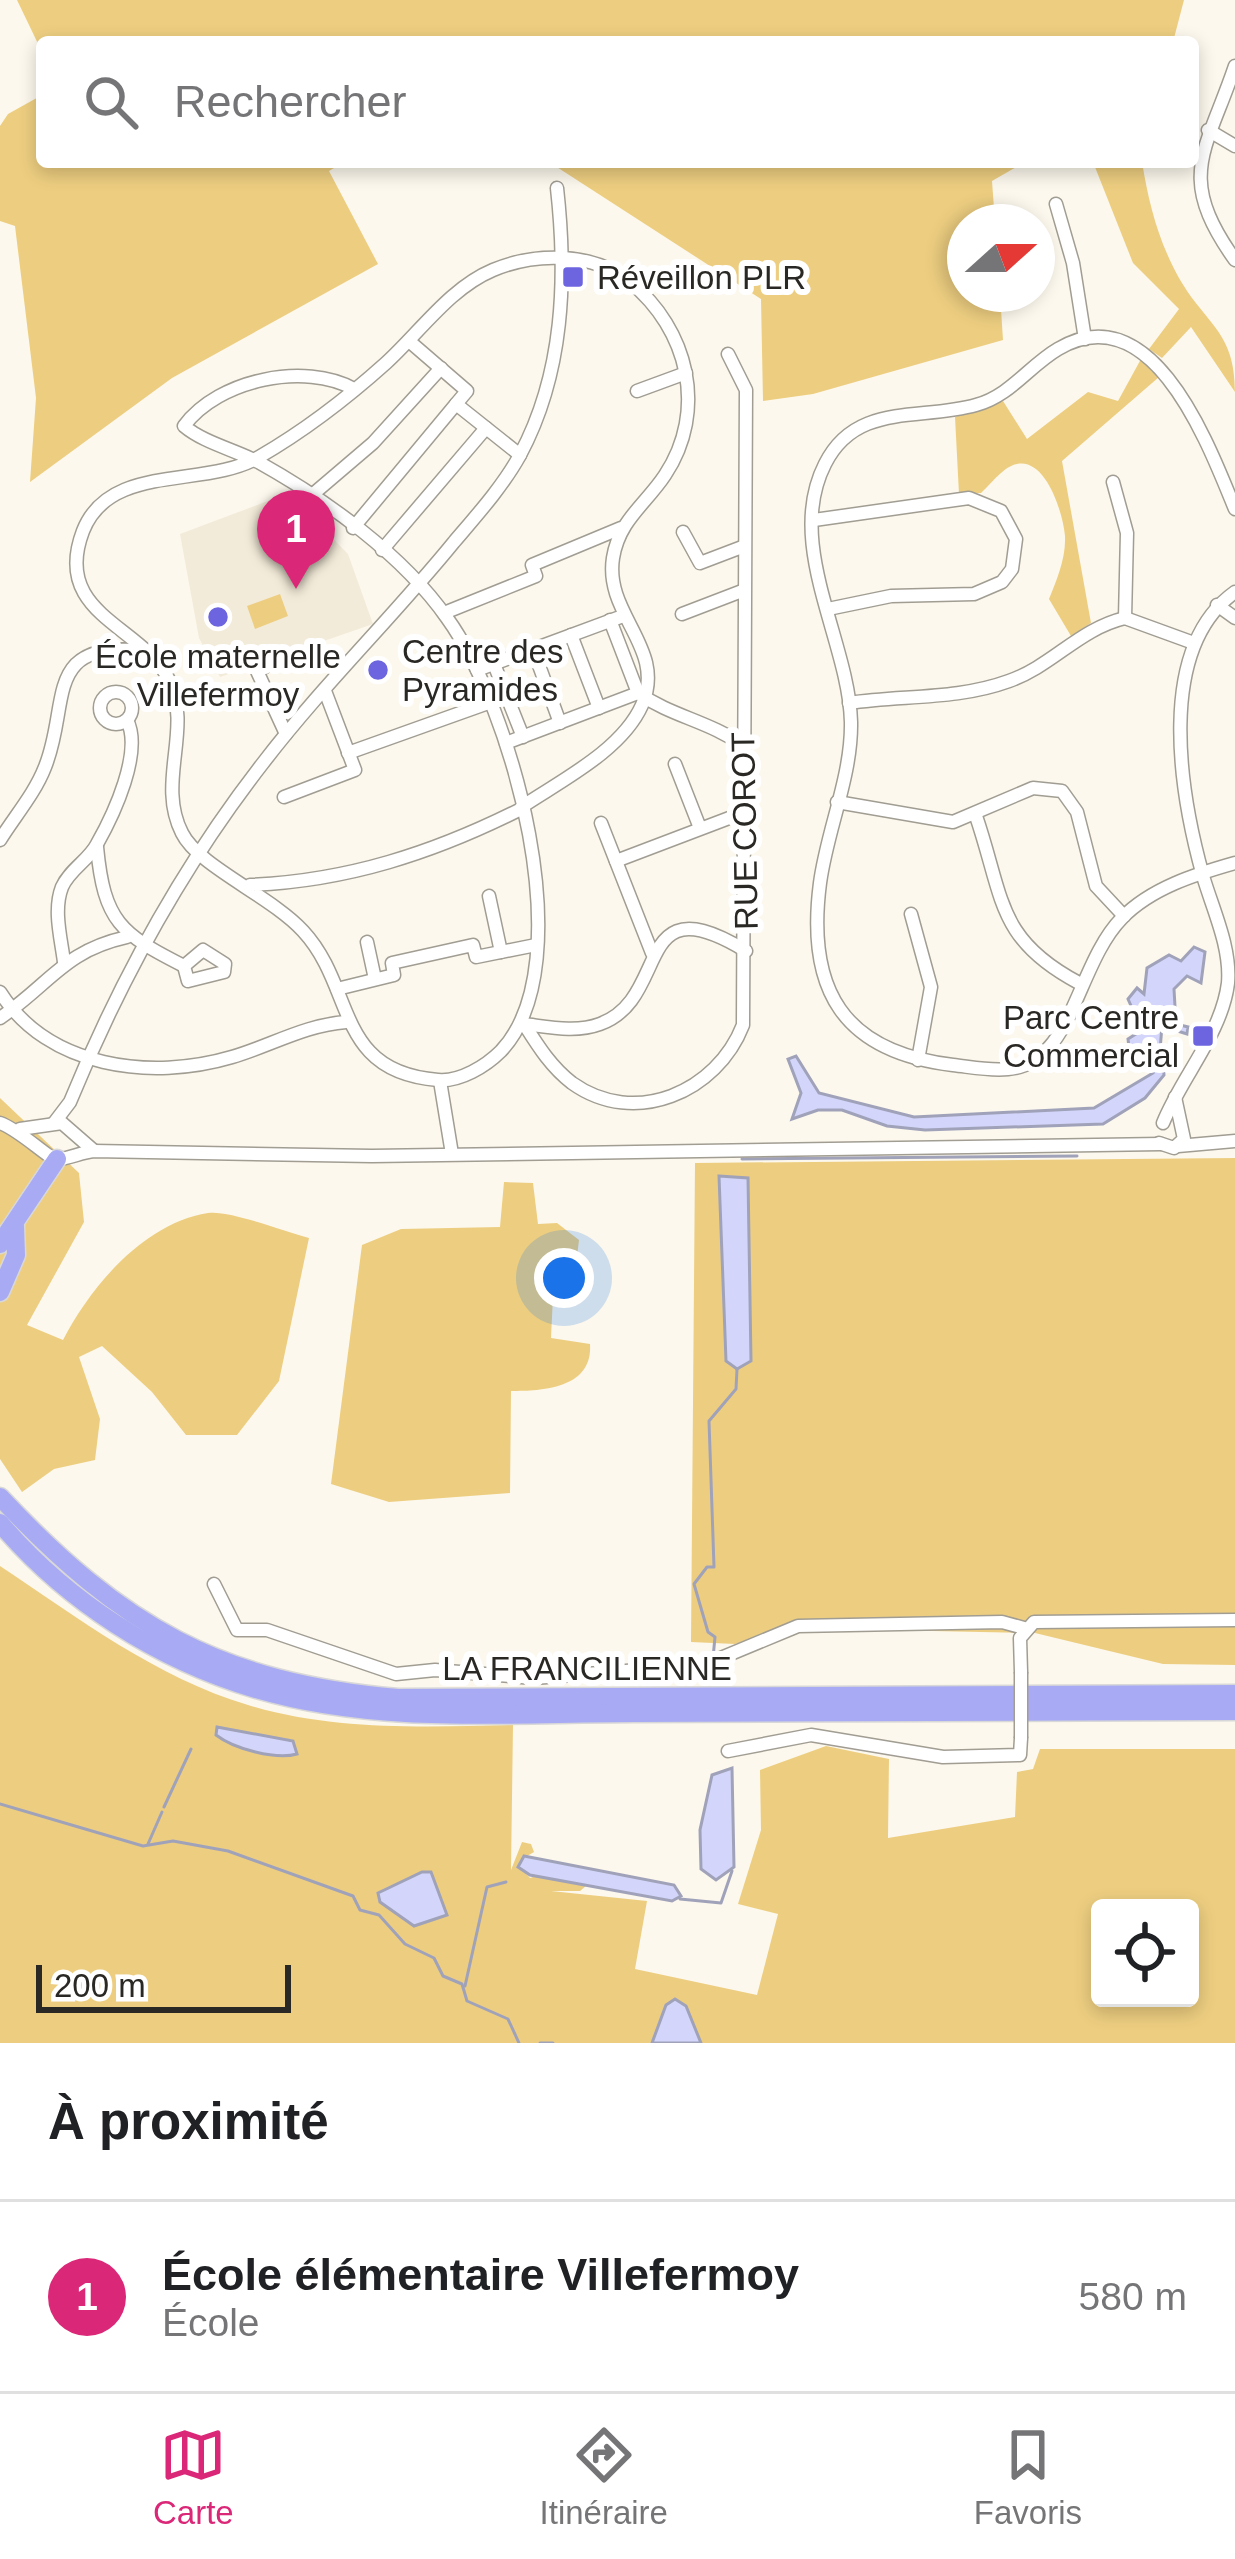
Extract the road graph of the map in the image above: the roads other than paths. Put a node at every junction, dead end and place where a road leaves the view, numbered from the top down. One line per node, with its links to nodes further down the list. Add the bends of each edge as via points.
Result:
1 (1235, 66): 2 (street)
2 (1208, 130): 3 (street); 7 (street, via 1198,193)
3 (1235, 146)
4 (557, 188): 6 (street)
5 (1055, 204): 8 (street)
6 (565, 258): 9 (street, via 489,272); 12 (street, via 632,284 671,329); 17 (street, via 560,328)
7 (1235, 260)
8 (1085, 339): 21 (street, via 1130,346 1165,375 1198,420); 22 (street, via 1055,350 994,399 854,427 822,469)
9 (409, 340): 11 (street); 13 (street)
10 (728, 354): 26 (street, RUE COROT, via 746,390)
11 (441, 368): 15 (street, via 467,391); 20 (street, via 373,443)
12 (686, 373): 14 (street); 24 (street, via 687,418 674,460)
13 (354, 389): 18 (street); 18 (street, via 290,375 211,404 184,426)
14 (637, 391)
15 (456, 404): 16 (street); 23 (street)
16 (486, 428): 17 (street); 27 (street)
17 (520, 455): 28 (street)
18 (255, 460): 20 (street); 41 (street, via 218,475 125,488 94,511 80,543 80,582 97,614)
19 (1113, 482): 35 (street, via 1127,532)
20 (311, 495): 23 (street)
21 (1235, 509)
22 (814, 520): 32 (street); 32 (street, via 969,498 1001,511 1016,538 1012,569 988,590)
23 (353, 528): 27 (street)
24 (621, 528): 33 (street, via 532,565 536,576); 36 (street, via 611,568)
25 (683, 532): 26 (street, via 700,563)
26 (742, 547): 29 (street, RUE COROT)
27 (382, 550): 28 (street)
28 (418, 586): 33 (street); 45 (street)
29 (742, 591): 34 (street); 55 (street, RUE COROT)
30 (1235, 592): 31 (street)
31 (1217, 605): 37 (street); 39 (street)
32 (828, 609): 48 (street)
33 (444, 613): 44 (street)
34 (682, 614)
35 (1125, 617): 39 (street); 48 (street, via 1084,632 1015,680 972,693)
36 (617, 618): 38 (street); 46 (street); 46 (street, via 648,657)
37 (1235, 618)
38 (572, 635): 40 (street); 49 (street)
39 (1191, 642): 70 (street, via 1184,758)
40 (533, 649): 42 (street); 51 (street)
41 (147, 651): 65 (street, via 92,655 63,681 46,765); 67 (street, via 165,670 179,709 169,787)
42 (494, 664): 44 (street); 53 (street)
43 (266, 668): 52 (street, via 257,671)
44 (478, 670): 47 (street)
45 (325, 691): 52 (street); 56 (street)
46 (641, 696): 49 (street); 55 (street); 60 (street, via 628,727)
47 (491, 702): 54 (street); 56 (street)
48 (849, 703): 59 (street)
49 (599, 708): 51 (street)
50 (127, 720): 66 (street, via 131,752)
51 (560, 723): 53 (street)
52 (286, 734): 67 (street)
53 (523, 736): 54 (street)
54 (506, 743): 60 (street)
55 (744, 746): 61 (street, RUE COROT)
56 (348, 753): 58 (street, via 355,770)
57 (675, 764): 64 (street)
58 (284, 797)
59 (837, 802): 62 (street, via 928,822); 92 (street, via 820,884 819,960 851,1027 880,1048)
60 (523, 806): 71 (street, via 380,866); 78 (street)
61 (745, 812): 64 (street); 79 (street, RUE COROT)
62 (976, 816): 74 (street, via 1033,788 1062,791 1077,812 1096,886); 85 (street, via 1012,930 1041,962)
63 (601, 823): 68 (street)
64 (700, 829): 68 (street)
65 (0, 840)
66 (97, 847): 75 (street, via 105,895); 82 (street, via 62,889)
67 (195, 855): 71 (street); 77 (street)
68 (616, 861): 81 (street)
69 (1235, 863): 70 (street)
70 (1202, 872): 74 (street); 95 (street, via 1228,984 1216,1027 1174,1095)
71 (250, 885): 86 (street, via 307,934)
72 (489, 896): 80 (street)
73 (911, 914): 92 (street, via 931,987)
74 (1124, 916): 85 (street)
75 (128, 937): 77 (street); 82 (street)
76 (367, 943): 84 (street)
77 (143, 945): 83 (street); 91 (street)
78 (536, 945): 80 (street); 90 (street)
79 (746, 951): 81 (street, via 699,927 676,931); 90 (street, RUE COROT, via 735,1048 682,1093 628,1103 589,1093 550,1064)
80 (501, 952): 84 (street, via 476,957 473,945 392,963 394,975)
81 (652, 953): 90 (street, via 637,996 603,1023)
82 (64, 962): 88 (street)
83 (184, 965)
84 (375, 979): 86 (street)
85 (1079, 982): 92 (street, via 1056,1044 1036,1062 994,1070)
86 (337, 989): 89 (street)
87 (0, 992): 88 (street)
88 (6, 1014): 91 (street)
89 (346, 1022): 91 (street, via 202,1065 136,1068); 93 (street, via 380,1061)
90 (524, 1024): 93 (street, via 492,1060)
91 (88, 1058): 96 (street)
92 (918, 1060)
93 (440, 1081): 99 (street)
94 (0, 1123): 96 (street)
95 (1169, 1130): 97 (street); 97 (street, via 1178,1146); 99 (street, via 1136,1142)
96 (57, 1141): 99 (street, via 177,1156); 100 (highway)
97 (1215, 1141): 98 (street)
98 (1235, 1141)
99 (452, 1154)
100 (15, 1226): 101 (highway); 102 (highway, via 16,1255)
101 (0, 1244)
102 (0, 1292)
103 (2, 1496): 108 (highway, LA FRANCILIENNE, via 58,1560 136,1619 227,1663 327,1690 441,1698)
104 (0, 1523): 109 (highway, LA FRANCILIENNE, via 82,1601 154,1647 221,1678 323,1705 461,1714)
105 (214, 1584): 107 (street, via 237,1630 267,1630 408,1675 534,1678 704,1665 798,1626)
106 (1235, 1620): 107 (street)
107 (1024, 1628): 110 (street, bridge, via 1020,1755 905,1753 811,1735)
108 (1235, 1694)
109 (1235, 1711)
110 (728, 1751)

